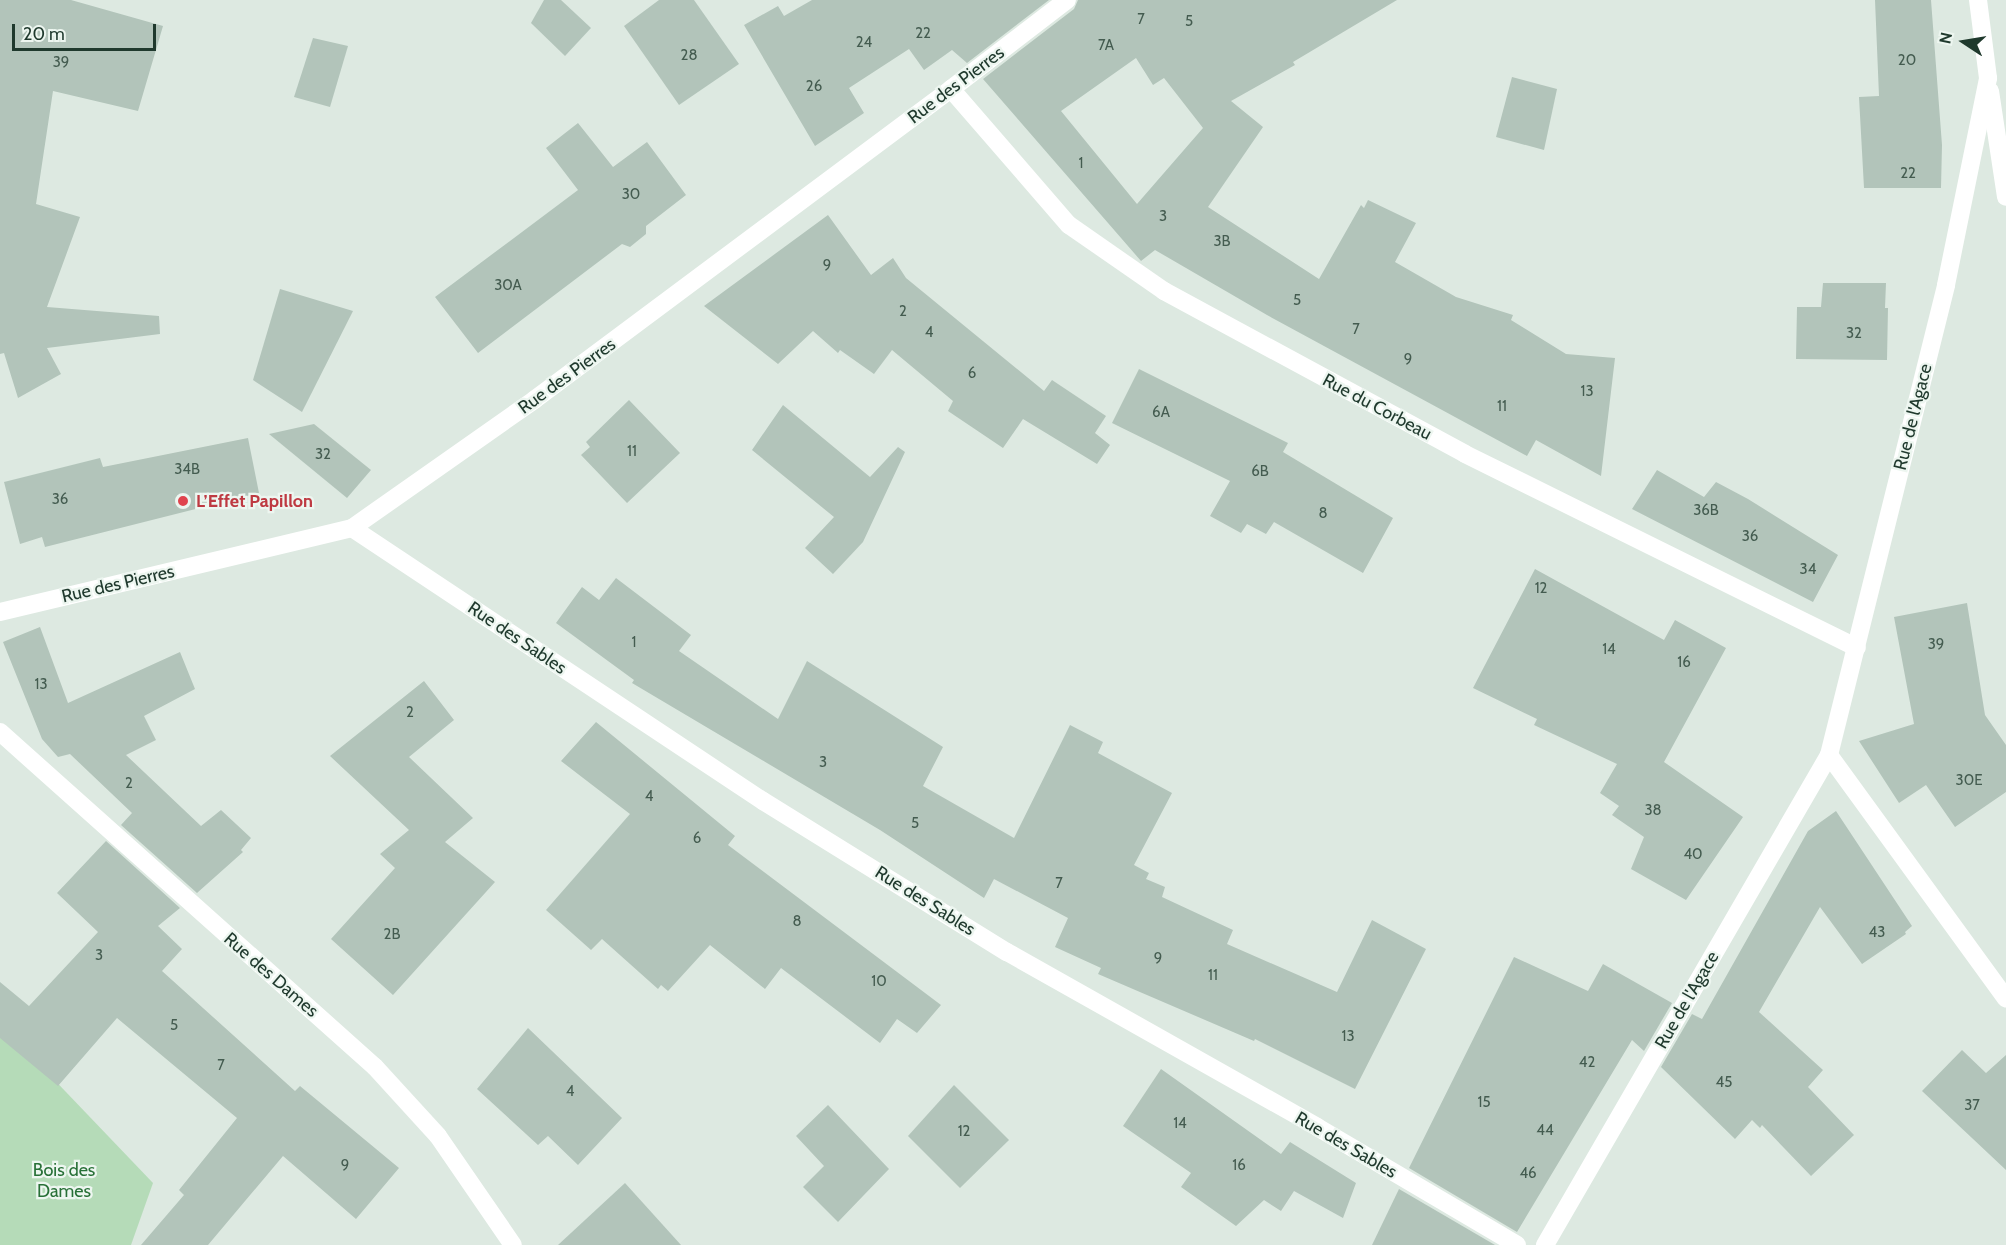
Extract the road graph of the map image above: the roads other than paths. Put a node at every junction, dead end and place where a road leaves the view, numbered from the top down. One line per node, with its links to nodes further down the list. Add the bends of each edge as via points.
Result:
1 (1067, 0): 4 (street, Rue des Pierres)
2 (1978, 0): 3 (street, Rue de l'Agace)
3 (1988, 78): 5 (street, Rue de l'Agace); 8 (street, Rue de l'Agace, via 1946,285)
4 (951, 89): 6 (street, Rue des Pierres, via 534,400); 8 (street, Rue du Corbeau, via 1069,225 1164,291 1465,454)
5 (2006, 196)
6 (352, 528): 7 (street, Rue des Pierres); 13 (street, Rue des Sables, via 763,801 1007,952)
7 (0, 612)
8 (1857, 648): 10 (street, Rue de l'Agace)
9 (0, 732): 12 (street, Rue des Dames, via 375,1067 438,1136)
10 (1829, 755): 11 (street); 14 (street, Rue de l'Agace)
11 (2006, 999)
12 (513, 1245)
13 (1517, 1245)
14 (1545, 1245)

